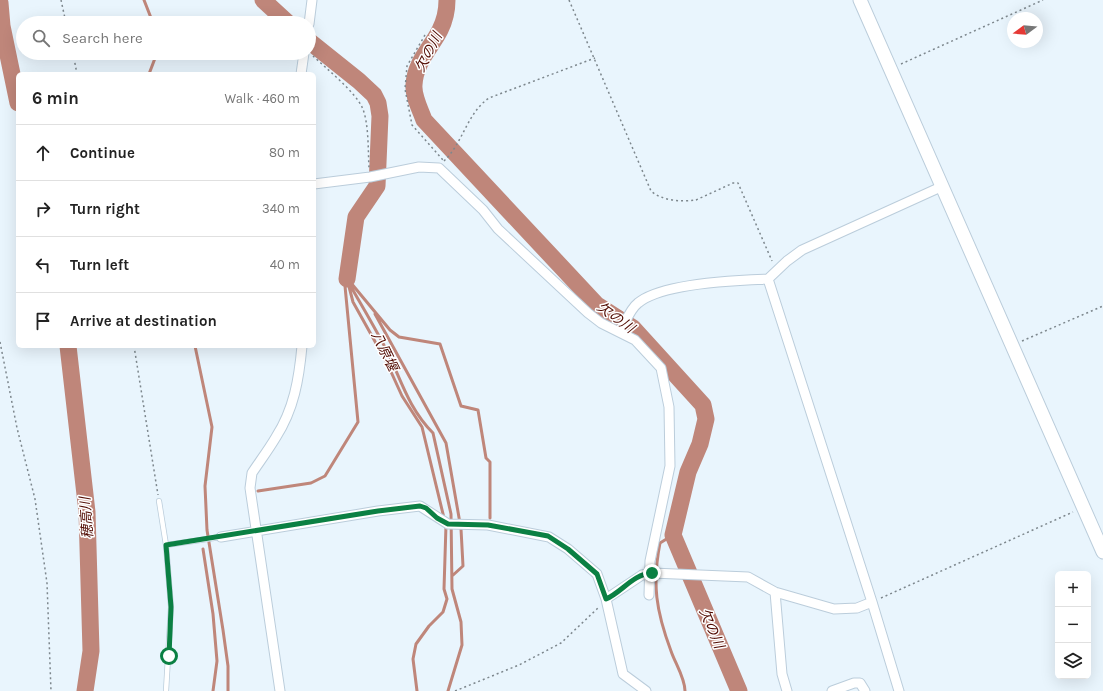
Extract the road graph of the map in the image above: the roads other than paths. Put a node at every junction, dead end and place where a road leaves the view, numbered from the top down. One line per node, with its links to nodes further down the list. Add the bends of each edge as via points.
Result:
1 (312, 0): 3 (street)
2 (860, 0): 7 (street)
3 (310, 16)
4 (303, 60): 5 (street)
5 (301, 72)
6 (316, 184): 9 (street, via 419,167 439,168 483,210 498,229 588,313 601,323)
7 (943, 186): 8 (street, via 808,248 776,270); 15 (street)
8 (768, 279): 9 (street, via 716,282 659,293 636,304); 20 (street)
9 (621, 330): 16 (street, via 635,340 661,368 669,407 670,466)
10 (302, 348): 12 (street, via 293,404 250,479)
11 (159, 501): 14 (lane)
12 (256, 532): 13 (street); 19 (street, via 420,506 443,522 488,525 548,536 597,574); 22 (street)
13 (217, 537): 14 (lane)
14 (166, 545): 21 (lane, via 171,607)
15 (1103, 552)
16 (654, 573): 17 (street, via 748,577); 18 (street); 19 (street, via 637,578)
17 (775, 592): 20 (street, via 834,609 857,608); 24 (street, via 782,674)
18 (649, 595)
19 (606, 599): 23 (street, via 624,674)
20 (872, 602): 27 (street)
21 (166, 691)
22 (280, 691)
23 (646, 691)
24 (787, 691)
25 (832, 691): 26 (street, via 854,683 860,683)
26 (865, 691)
27 (899, 691)

